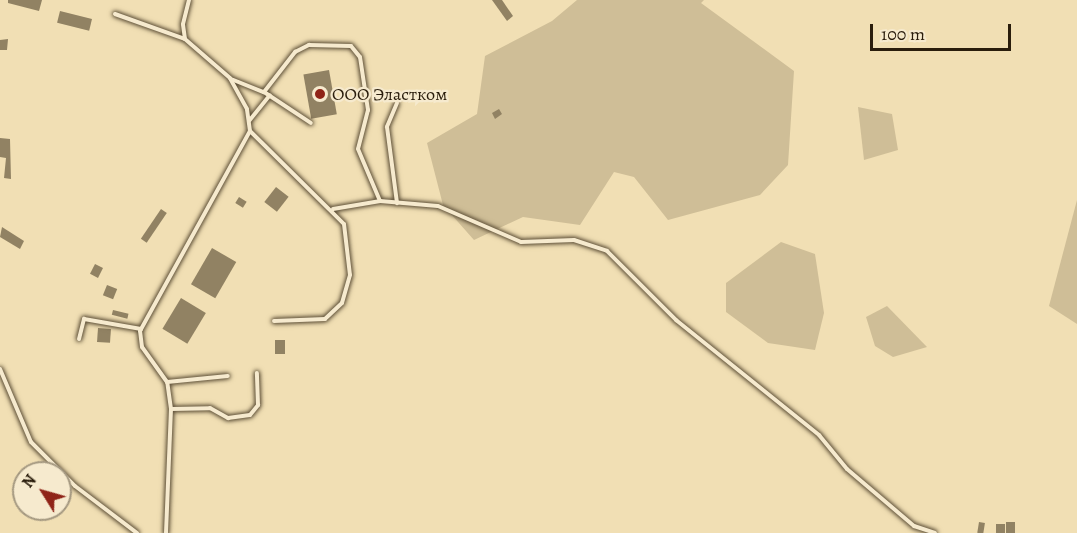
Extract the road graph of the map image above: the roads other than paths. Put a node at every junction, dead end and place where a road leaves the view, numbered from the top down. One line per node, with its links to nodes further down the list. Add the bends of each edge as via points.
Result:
1 (189, 0): 3 (lane, via 183,24)
2 (115, 14): 3 (lane)
3 (185, 39): 4 (lane)
4 (230, 78): 5 (lane); 8 (lane, via 247,109)
5 (264, 92): 6 (lane); 11 (lane, via 295,52 309,45 351,46 360,57 368,110 358,149)
6 (270, 95): 8 (lane); 9 (lane)
7 (397, 103): 12 (lane, via 387,127)
8 (248, 122): 10 (lane)
9 (311, 123)
10 (250, 131): 13 (lane); 15 (lane)
11 (380, 201): 12 (lane); 13 (lane)
12 (397, 203): 24 (lane, via 438,206 521,242 581,241 607,251 676,320 819,435 847,469 914,526)
13 (333, 209): 14 (lane, via 344,224 350,275 342,303 325,319)
14 (274, 321)
15 (141, 329): 16 (lane, via 84,319); 20 (lane, via 142,347)
16 (79, 339)
17 (0, 369): 22 (lane, via 31,442 75,486)
18 (257, 373): 21 (lane, via 258,405 250,415 228,418 210,408)
19 (228, 376): 20 (lane)
20 (167, 382): 21 (lane)
21 (171, 409): 23 (lane)
22 (137, 533)
23 (165, 533)
24 (935, 533)

